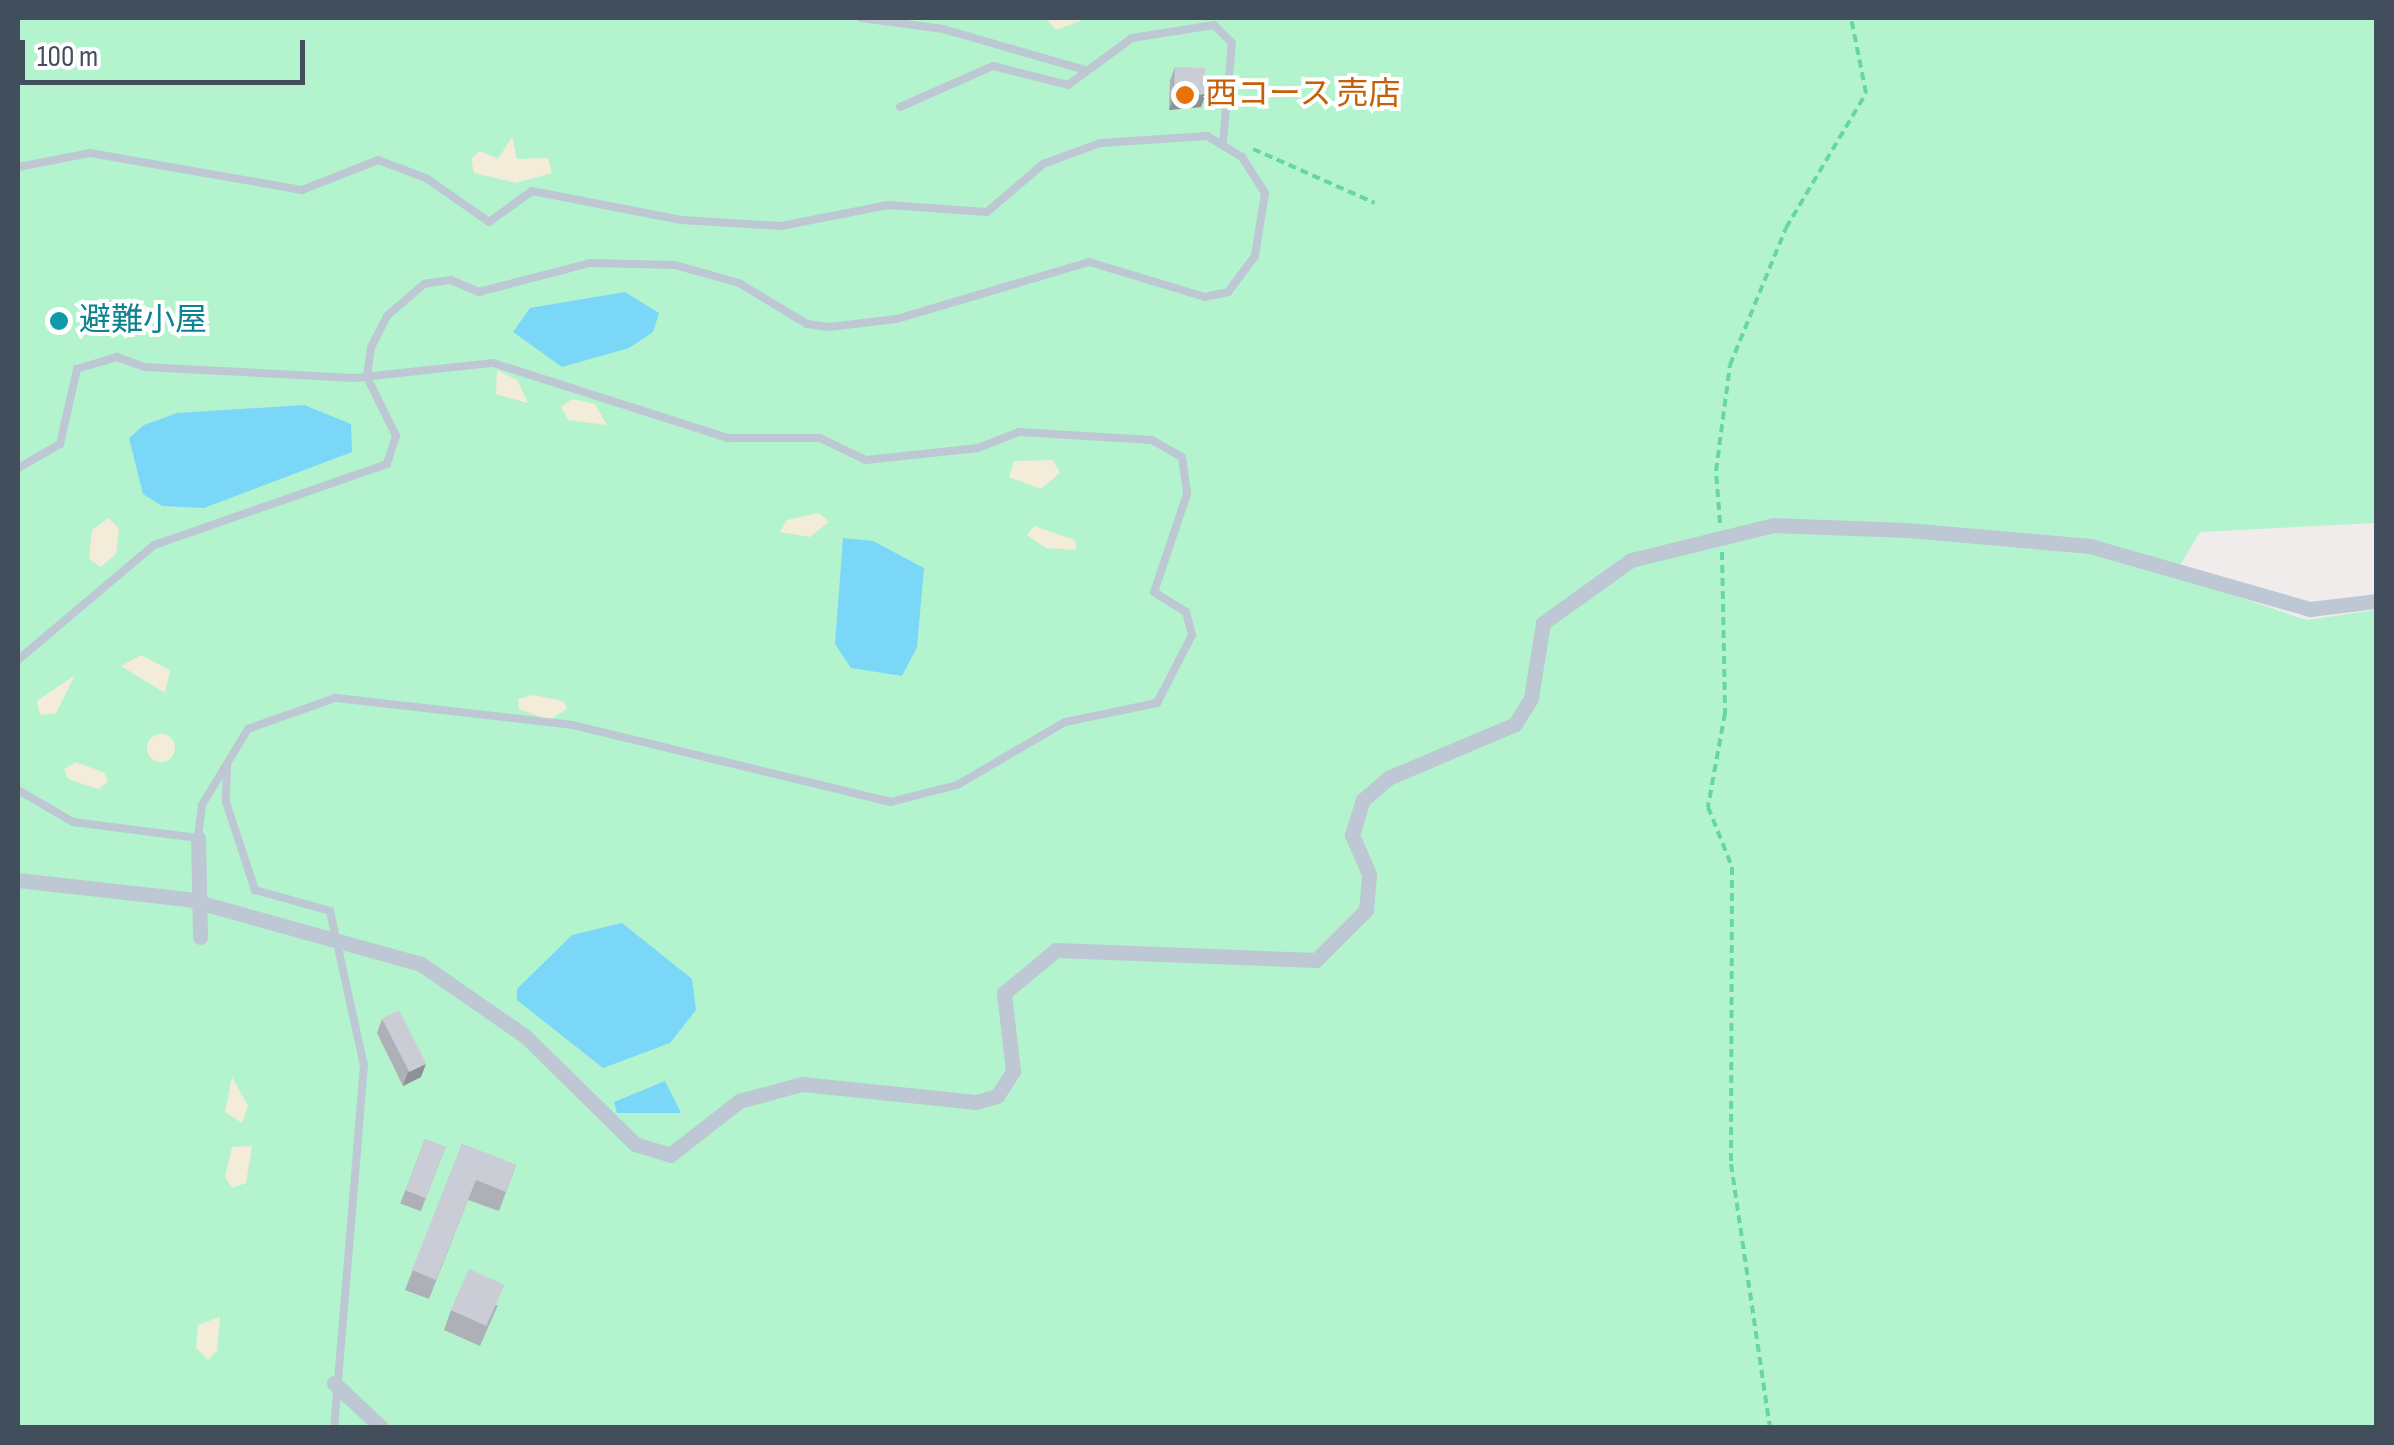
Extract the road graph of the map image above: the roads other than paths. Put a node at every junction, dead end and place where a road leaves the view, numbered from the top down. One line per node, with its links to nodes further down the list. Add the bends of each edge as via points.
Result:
1 (861, 18): 2 (lane, via 943,29)
2 (1082, 70): 3 (lane, via 1054,85 993,66); 4 (lane, via 1132,38 1214,25 1232,44)
3 (900, 107)
4 (1223, 141): 5 (lane, via 1100,143 1043,164 987,212 888,205 781,226 681,220 532,190 489,222 426,178 378,160 302,190 90,153); 6 (lane, via 1265,193 1255,256 1228,292 1206,297 1089,262 896,319 829,327 807,324 739,283 674,265 590,263 505,290 424,284 376,334)
5 (18, 168)
6 (367, 377): 7 (lane, via 320,366 158,363 118,352 77,369 64,392 60,444); 9 (lane, via 396,436 376,473 189,527 106,580); 10 (lane, via 493,363 728,438 820,438 866,460 978,448 1019,432 1172,447 1186,494 1154,592 1186,612 1192,635)
7 (18, 468)
8 (2376, 601): 17 (street, via 2310,609 2090,546 1773,525 1632,560 1588,582 1543,623 1532,698 1515,724 1376,786 1352,825 1369,900 1332,948 1307,964 1056,950 1004,993 1013,1072 997,1096 976,1102 802,1084 739,1100 678,1152 658,1155 421,964)
9 (18, 660)
10 (1157, 703): 11 (lane); 12 (lane, via 1065,722 932,796 892,802 836,794 764,765 573,725 462,718 422,703 306,702 248,729)
11 (1155, 717)
12 (227, 759): 14 (lane, via 202,804); 17 (lane, via 226,802 245,873 266,896 330,911)
13 (18, 790): 14 (lane, via 73,822)
14 (198, 838): 16 (street, bridge)
15 (18, 880): 17 (street, via 187,899)
16 (200, 937)
17 (329, 938): 18 (lane, via 364,1066)
18 (334, 1383): 19 (lane); 20 (street)
19 (334, 1428)
20 (382, 1428)

